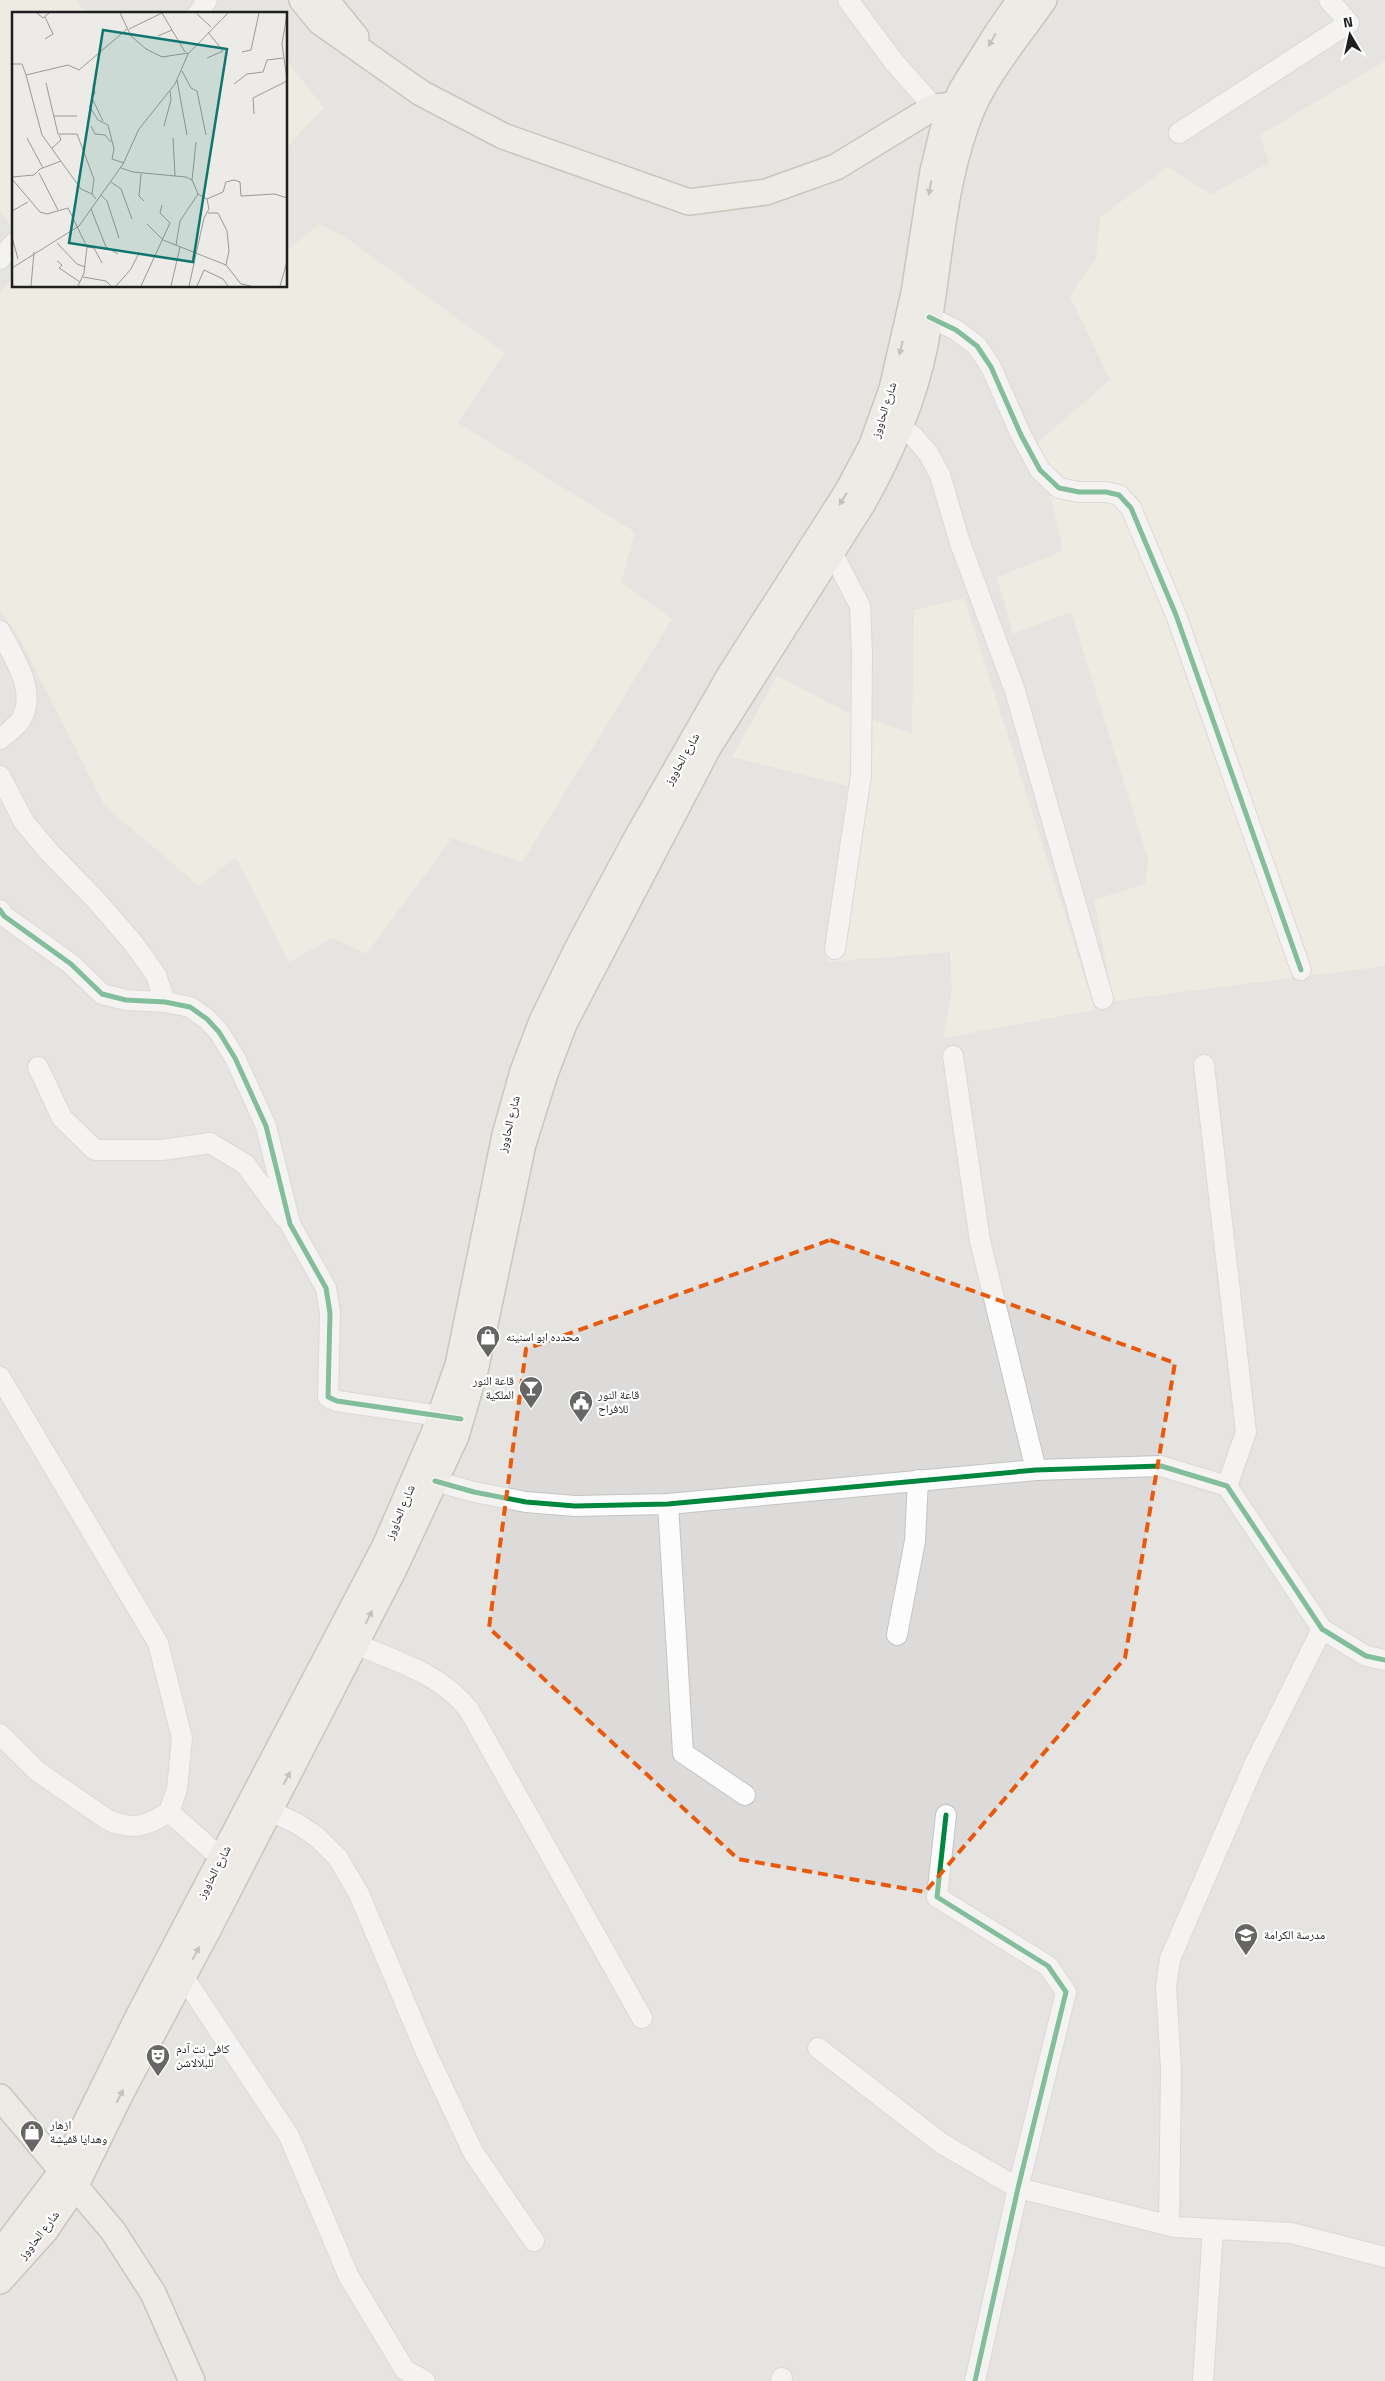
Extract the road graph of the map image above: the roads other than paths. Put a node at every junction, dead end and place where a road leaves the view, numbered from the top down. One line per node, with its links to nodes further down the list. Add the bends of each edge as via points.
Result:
1 (207, 0): 8 (street)
2 (302, 0): 9 (main road, via 320,22)
3 (326, 0): 9 (main road)
4 (848, 0): 10 (street, via 894,62)
5 (1020, 0): 10 (main road, شارع الحاووز, one-way to 10, via 997,32)
6 (1044, 0): 10 (main road, via 986,82)
7 (1329, 0): 11 (street, via 1349,23)
8 (199, 12)
9 (373, 59): 10 (main road, via 422,93 503,136 689,202 766,192 836,167)
10 (954, 107): 14 (main road, via 966,122 953,166); 30 (main road, شارع الحاووز, one-way to 30, via 933,171 914,293 892,389 872,445 847,492 731,673 577,949 542,1021 523,1071 505,1135)
11 (1179, 133)
12 (12, 245): 13 (street)
13 (0, 259)
14 (929, 318): 15 (main road, via 924,346); 22 (street, via 956,330 977,346 991,367 1040,470 1058,488 1119,495 1132,508 1176,615)
15 (899, 426): 16 (main road, via 884,465); 23 (street, via 928,453 940,475 960,543 1015,691)
16 (832, 552): 21 (street, via 860,606 862,653 861,774); 30 (main road, via 708,748 564,1024 523,1144 475,1372)
17 (0, 631): 18 (street, via 20,671 27,700 20,721)
18 (0, 740)
19 (0, 776): 24 (street, via 24,822 134,944 156,975)
20 (0, 910): 24 (street, via 71,964 102,994 126,1000)
21 (835, 949)
22 (1301, 970)
23 (1103, 1000)
24 (165, 1002): 28 (street, via 190,1007 207,1019 220,1032 235,1058 266,1126)
25 (953, 1056): 31 (street, via 980,1241)
26 (1204, 1064): 34 (street, via 1246,1432)
27 (38, 1067): 28 (street, via 62,1118 95,1150 162,1150 210,1143 245,1164)
28 (290, 1224): 30 (street, via 326,1288 330,1313 328,1397)
29 (0, 1377): 43 (street, via 158,1643 182,1738 177,1789)
30 (450, 1418): 33 (main road, via 456,1436); 45 (main road, شارع الحاووز)
31 (1036, 1470): 32 (street); 34 (street, via 1162,1466)
32 (918, 1480): 35 (street); 37 (street, via 916,1541)
33 (435, 1481): 35 (street, via 526,1502 575,1506); 38 (main road, one-way to 33)
34 (1227, 1486): 36 (street)
35 (668, 1504): 41 (street, via 683,1753)
36 (1322, 1629): 39 (street, via 1366,1656); 52 (street, via 1254,1765 1170,1959 1166,1986 1172,2069)
37 (897, 1635)
38 (356, 1644): 42 (main road, one-way to 38); 47 (street, via 438,1680 456,1693 469,1710)
39 (1385, 1660)
40 (0, 1734): 43 (street, via 37,1770 108,1820 141,1826)
41 (745, 1795)
42 (270, 1811): 46 (main road, one-way to 42); 54 (street, via 317,1837 338,1858 359,1894 426,2052 473,2152)
43 (169, 1812): 45 (street)
44 (946, 1815): 51 (street, via 937,1897 1048,1966 1066,1992)
45 (221, 1858): 50 (main road, شارع الحاووز, via 139,2015)
46 (183, 1976): 50 (main road, one-way to 46, via 121,2093); 59 (street, via 290,2136 349,2277 405,2370)
47 (642, 2018)
48 (818, 2048): 51 (street, via 941,2143)
49 (0, 2097): 50 (main road)
50 (68, 2179): 55 (main road, شارع الحاووز); 57 (main road, شارع الحاووز, via 45,2230); 58 (main road, via 113,2231 153,2293)
51 (1018, 2188): 52 (street); 60 (street)
52 (1169, 2226): 53 (street)
53 (1213, 2229): 56 (street, via 1291,2233); 61 (street)
54 (534, 2241)
55 (0, 2253)
56 (1385, 2257)
57 (0, 2281)
58 (192, 2381)
59 (425, 2381)
60 (975, 2381)
61 (1203, 2381)

